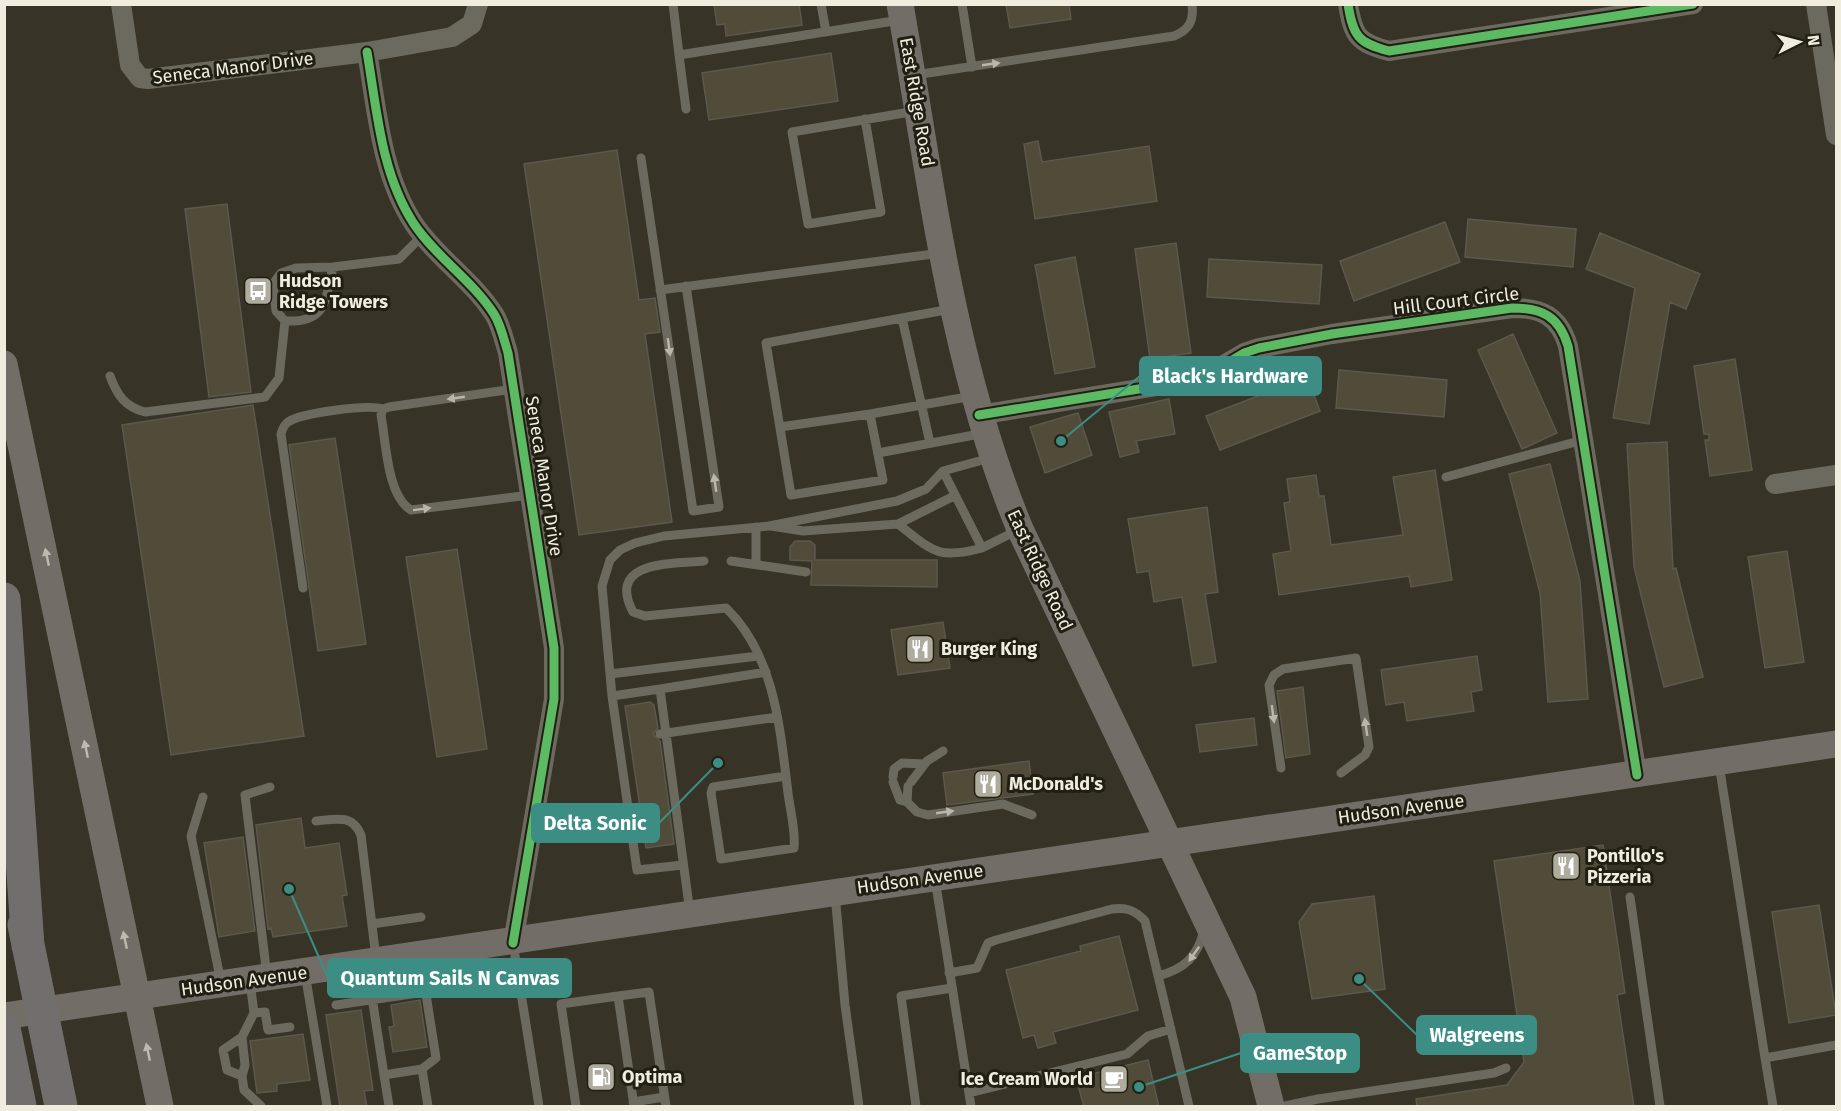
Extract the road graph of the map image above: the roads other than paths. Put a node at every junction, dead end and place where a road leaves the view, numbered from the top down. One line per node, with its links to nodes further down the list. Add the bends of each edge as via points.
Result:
1 (121, 4): 12 (street, Seneca Manor Drive, via 130,65 140,78)
2 (478, 4): 12 (street, Seneca Manor Drive, via 472,24 460,34)
3 (673, 4): 13 (lane)
4 (821, 4): 11 (lane)
5 (962, 4): 14 (lane)
6 (1192, 4): 14 (lane, one-way to 6, via 1174,36 1191,24)
7 (1348, 4): 8 (street, via 1352,28 1366,45 1389,51)
8 (1693, 4)
9 (1816, 4): 19 (street)
10 (901, 12): 11 (lane); 15 (main road, East Ridge Road)
11 (826, 32): 13 (lane)
12 (367, 52): 21 (street, Seneca Manor Drive, via 390,175 400,201)
13 (679, 55): 16 (lane)
14 (972, 67): 15 (lane)
15 (912, 75): 17 (main road, East Ridge Road)
16 (686, 109)
17 (918, 110): 18 (lane); 22 (main road, East Ridge Road)
18 (865, 119): 18 (lane, via 792,132 808,224 881,212)
19 (1836, 135)
20 (641, 159): 25 (lane)
21 (423, 235): 23 (lane, via 399,259); 31 (street, Seneca Manor Drive, via 494,314 508,353)
22 (944, 253): 24 (lane); 26 (main road, East Ridge Road)
23 (333, 267): 28 (lane, via 324,306 315,317 302,322); 28 (lane, via 296,268 281,273 273,284 276,311)
24 (686, 286): 25 (lane); 25 (lane, one-way to 24, via 693,511 719,507)
25 (660, 290)
26 (953, 309): 27 (lane); 35 (main road, East Ridge Road)
27 (902, 318): 32 (lane); 36 (lane, via 766,343)
28 (285, 321): 30 (lane, via 279,378 265,397 145,412 125,403)
29 (4, 364): 109 (main road, one-way to 29)
30 (110, 376)
31 (514, 389): 33 (lane, one-way to 33); 44 (street, Seneca Manor Drive)
32 (921, 406): 34 (lane); 35 (lane); 38 (lane)
33 (383, 409): 44 (lane, one-way to 44, via 395,493 411,510); 55 (lane, via 358,407 300,417 283,428)
34 (870, 414): 36 (lane); 39 (lane)
35 (983, 425): 37 (street, Hill Court Circle, via 1200,379 1259,348 1332,334 1533,308 1554,320 1566,338); 38 (lane); 40 (lane); 49 (main road, East Ridge Road)
36 (780, 426): 39 (lane, via 790,495 883,480)
37 (1583, 440): 42 (lane); 74 (street, Hill Court Circle)
38 (930, 443): 39 (lane)
39 (878, 453)
40 (943, 471): 45 (lane); 47 (lane, via 926,489 897,501)
41 (1836, 475): 43 (street)
42 (1446, 477)
43 (1775, 484)
44 (530, 495): 97 (street, Seneca Manor Drive, via 556,675)
45 (954, 496): 46 (lane); 50 (lane)
46 (898, 524): 47 (lane, via 803,531); 50 (lane, via 946,555)
47 (769, 526): 48 (lane)
48 (756, 527): 53 (lane); 59 (lane, via 664,536 620,550 604,572 602,586)
49 (1020, 529): 50 (lane); 88 (main road, East Ridge Road)
50 (982, 548)
51 (704, 561): 57 (lane, via 643,568 632,574 627,588 633,612 645,616 726,608 744,625)
52 (731, 561): 53 (lane)
53 (756, 564): 54 (lane)
54 (806, 572)
55 (303, 588)
56 (4, 599): 98 (highway)
57 (758, 656): 58 (lane); 59 (lane)
58 (766, 672): 60 (lane); 62 (lane)
59 (610, 674): 61 (lane)
60 (660, 689): 61 (lane); 63 (lane)
61 (612, 696): 65 (lane)
62 (777, 717): 63 (lane); 75 (lane)
63 (662, 733): 89 (lane)
64 (629, 737): 65 (lane)
65 (618, 738): 69 (lane)
66 (1836, 744): 70 (main road, Hudson Avenue)
67 (943, 751): 71 (lane)
68 (632, 756): 69 (lane)
69 (621, 757): 77 (lane)
70 (1718, 762): 74 (main road, Hudson Avenue); 119 (lane)
71 (924, 764): 80 (lane, via 909,784); 80 (lane, via 902,763 894,769 900,800)
72 (1281, 768): 73 (lane, one-way to 72, via 1365,756 1369,747 1356,658 1283,669 1274,675 1269,685)
73 (1341, 773)
74 (1637, 775): 88 (main road, Hudson Avenue)
75 (786, 776): 75 (lane, via 794,848 721,859 713,787)
76 (636, 779): 77 (lane)
77 (624, 780): 82 (lane)
78 (270, 787): 104 (lane, via 245,795)
79 (203, 797): 105 (lane, via 191,836)
80 (907, 802): 83 (lane, one-way to 83, via 917,812 928,815 1003,804)
81 (640, 805): 82 (lane)
82 (628, 806): 87 (lane)
83 (1032, 815)
84 (316, 821): 96 (lane, via 346,818 356,823 361,835)
85 (643, 828): 87 (lane)
86 (4, 830): 98 (highway)
87 (631, 830): 89 (lane, via 637,870)
88 (1168, 843): 90 (main road, Hudson Avenue); 93 (main road, East Ridge Road)
89 (683, 865): 94 (lane)
90 (935, 877): 91 (main road, Hudson Avenue); 102 (lane)
91 (835, 892): 94 (main road, Hudson Avenue); 136 (lane)
92 (1630, 897): 142 (lane)
93 (1202, 912): 103 (lane, one-way to 103, via 1204,929 1192,958 1182,968); 140 (main road, East Ridge Road, via 1245,1003)
94 (690, 915): 97 (main road, Hudson Avenue)
95 (421, 917): 96 (lane)
96 (372, 924): 100 (lane)
97 (513, 943): 99 (main road, Hudson Avenue); 134 (lane)
98 (28, 946): 124 (highway)
99 (420, 956): 100 (main road, Hudson Avenue); 107 (lane)
100 (372, 963): 101 (main road, Hudson Avenue); 110 (lane)
101 (305, 973): 104 (main road, Hudson Avenue); 131 (lane)
102 (949, 973): 103 (lane, via 977,968 988,943 996,940 1126,908 1145,921); 106 (lane)
103 (1158, 976): 116 (lane)
104 (258, 979): 105 (main road, Hudson Avenue); 112 (lane)
105 (221, 985): 109 (main road, Hudson Avenue)
106 (952, 988): 125 (lane); 137 (lane, via 901,996)
107 (425, 992): 110 (lane); 121 (lane, via 436,1058)
108 (618, 996): 127 (lane, via 649,992); 128 (lane); 135 (lane, via 561,1004)
109 (136, 997): 113 (main road, Hudson Avenue); 129 (main road, one-way to 109)
110 (373, 1000): 111 (lane); 122 (lane)
111 (336, 1005)
112 (254, 1013): 114 (lane, via 265,1012 268,1030); 117 (lane)
113 (4, 1016)
114 (290, 1027)
115 (4, 1028): 126 (highway)
116 (1171, 1029): 125 (lane, via 1148,1036 1127,1054); 139 (lane)
117 (242, 1037): 123 (lane); 123 (lane, via 229,1043 222,1058 227,1070)
118 (1836, 1045): 119 (lane)
119 (1766, 1058): 143 (lane)
120 (1506, 1068): 141 (lane)
121 (422, 1069): 122 (lane); 133 (lane)
122 (384, 1075): 132 (lane)
123 (242, 1076): 130 (lane, via 244,1090)
124 (58, 1093)
125 (969, 1093): 138 (lane)
126 (18, 1096)
127 (665, 1102): 128 (lane)
128 (633, 1104)
129 (160, 1107)
130 (261, 1107)
131 (327, 1107)
132 (389, 1107)
133 (428, 1107)
134 (539, 1107)
135 (576, 1107)
136 (859, 1107)
137 (916, 1107)
138 (971, 1107)
139 (1189, 1107)
140 (1271, 1107)
141 (1286, 1107)
142 (1660, 1107)
143 (1773, 1107)

